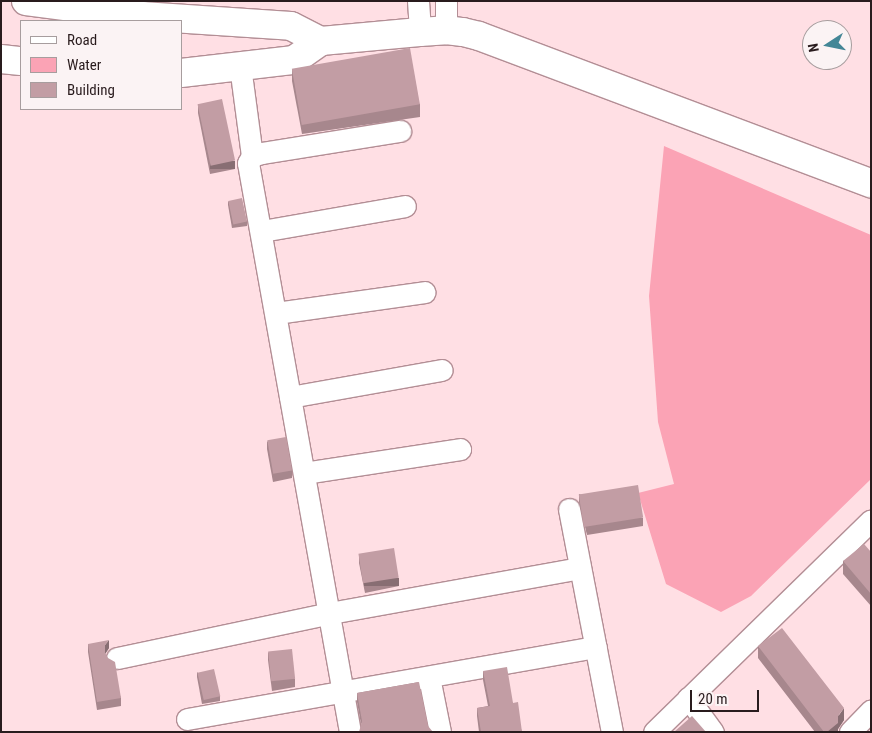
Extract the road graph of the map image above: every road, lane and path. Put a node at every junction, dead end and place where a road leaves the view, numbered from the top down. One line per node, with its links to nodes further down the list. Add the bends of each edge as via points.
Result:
1 (26, 1): 5 (street, via 142,16 291,26)
2 (418, 1): 4 (street)
3 (446, 1): 4 (street)
4 (433, 31): 5 (street); 12 (street, via 479,36)
5 (321, 41): 8 (street, via 294,60)
6 (1, 59): 7 (street)
7 (20, 61)
8 (240, 66): 9 (street); 11 (street)
9 (182, 73)
10 (400, 131): 11 (street)
11 (252, 156): 14 (street, via 248,163)
12 (871, 183)
13 (405, 206): 14 (street)
14 (262, 231): 16 (street)
15 (425, 292): 16 (street)
16 (276, 313): 18 (street)
17 (442, 370): 18 (street)
18 (290, 397): 20 (street)
19 (460, 449): 20 (street)
20 (304, 473): 24 (street)
21 (569, 509): 23 (street)
22 (871, 520): 29 (street)
23 (580, 568): 24 (street); 25 (street)
24 (330, 613): 26 (street); 28 (street)
25 (596, 647): 27 (street); 34 (street)
26 (117, 658)
27 (429, 677): 28 (street); 33 (street)
28 (343, 692): 31 (street); 32 (street)
29 (688, 698): 35 (street); 36 (street)
30 (871, 710): 37 (street)
31 (187, 720)
32 (350, 732)
33 (440, 732)
34 (612, 732)
35 (654, 732)
36 (713, 732)
37 (850, 732)

